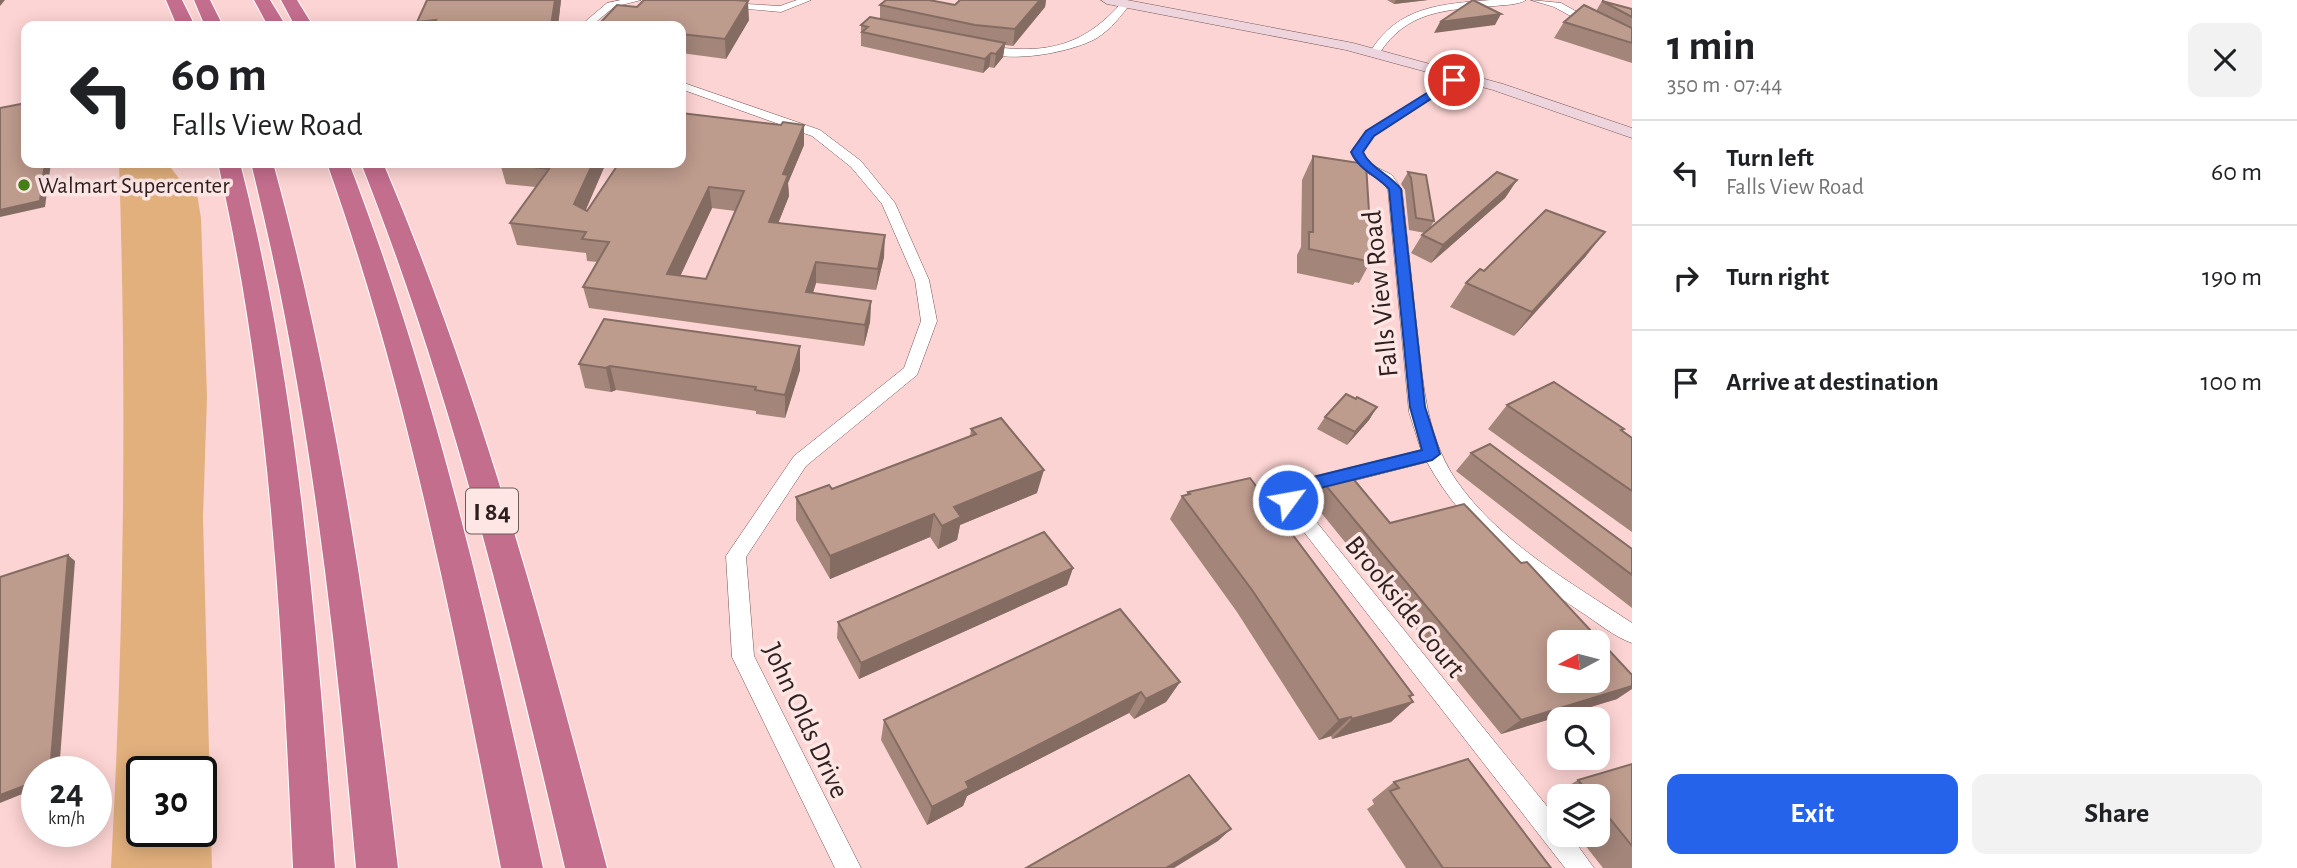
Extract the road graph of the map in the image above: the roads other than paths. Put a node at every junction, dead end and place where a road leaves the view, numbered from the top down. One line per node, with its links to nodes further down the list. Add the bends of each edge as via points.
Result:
1 (174, 0): 13 (highway)
2 (202, 0): 14 (highway)
3 (262, 0): 15 (highway)
4 (289, 0): 16 (highway)
5 (636, 0): 17 (street, via 611,5)
6 (684, 0): 11 (street)
7 (806, 0): 11 (street, via 781,9)
8 (1107, 0): 12 (street)
9 (1521, 0): 20 (street, via 1410,18 1388,30)
10 (1536, 0): 19 (street, via 1557,5)
11 (710, 1)
12 (1126, 3): 18 (street, via 1104,28 1073,45 1014,51); 20 (street)
13 (184, 21)
14 (212, 21)
15 (274, 21)
16 (301, 21)
17 (590, 21)
18 (964, 44)
19 (1632, 46)
20 (1375, 52): 21 (street)
21 (1461, 76): 23 (street); 24 (lane, via 1370,134 1357,150)
22 (686, 87): 35 (street, John Olds Drive, via 816,133 856,164 888,203 922,280 929,321 911,371 800,461 736,556 743,657)
23 (1632, 133)
24 (1362, 164): 29 (street, Falls View Road, via 1382,174 1395,189 1417,407)
25 (230, 168): 31 (highway, via 276,428 293,580)
26 (263, 168): 32 (highway, via 292,281 329,486)
27 (340, 168): 33 (highway, via 384,294 432,466)
28 (374, 168): 34 (highway, I 84, via 437,335 485,490)
29 (1432, 454): 30 (street, Falls View Road, via 1461,501 1492,534); 36 (street, Brookside Court, via 1295,488 1287,493 1288,500)
30 (1632, 634)
31 (314, 868)
32 (377, 868)
33 (522, 868)
34 (586, 868)
35 (848, 868)
36 (1581, 868)

